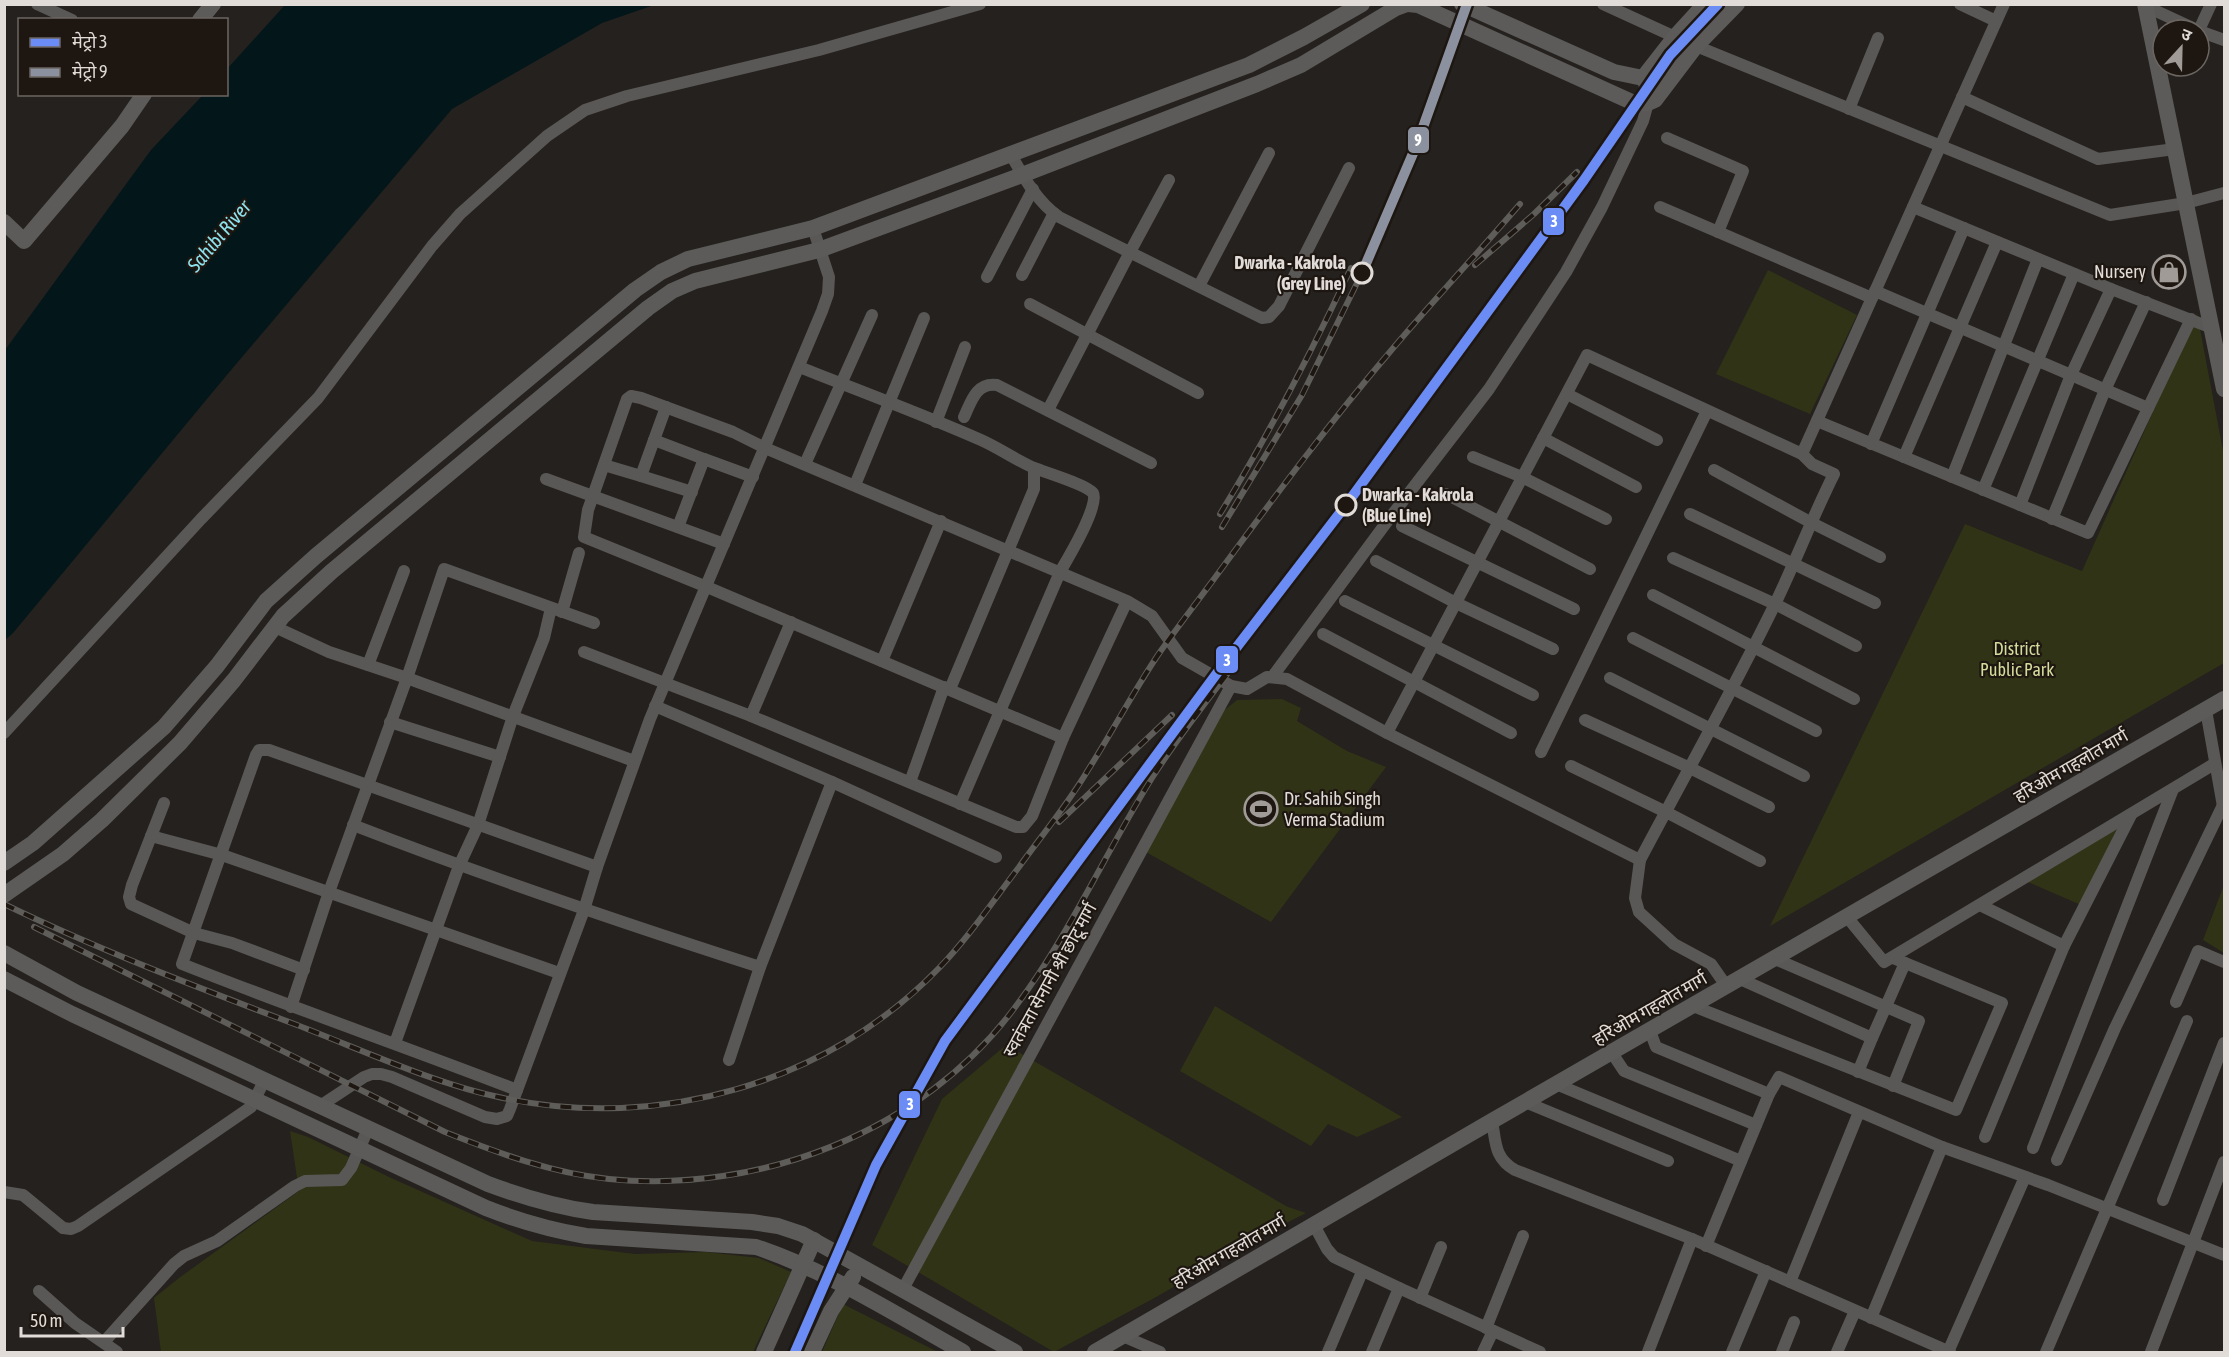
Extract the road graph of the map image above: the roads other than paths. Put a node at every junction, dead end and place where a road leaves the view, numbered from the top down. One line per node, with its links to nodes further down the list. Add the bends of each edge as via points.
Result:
1 (37, 4): 14 (street)
2 (213, 4): 15 (street)
3 (980, 4): 170 (street, via 819,50 627,96 585,110 548,136 460,214 318,399 201,519)
4 (1362, 4): 32 (street, via 1249,65)
5 (1407, 4): 23 (street, via 1418,5); 35 (street, via 1301,65)
6 (1462, 4): 19 (street)
7 (1603, 4): 20 (street)
8 (1705, 4): 20 (street)
9 (1737, 4): 22 (street)
10 (1960, 4): 18 (street)
11 (2004, 4): 18 (street)
12 (2211, 4): 17 (street)
13 (2153, 11): 16 (street); 31 (street)
14 (68, 18)
15 (202, 18)
16 (2170, 18)
17 (2204, 18)
18 (1996, 21): 26 (street)
19 (1518, 29): 23 (street); 24 (street, via 1614,72)
20 (1675, 37): 24 (street)
21 (1878, 38): 28 (street)
22 (1696, 46): 27 (street, via 1655,100); 28 (street)
23 (1510, 48): 27 (street, via 1634,103)
24 (1643, 78): 27 (street)
25 (143, 96): 43 (street, via 24,241)
26 (1962, 97): 30 (street); 31 (street, via 2098,159)
27 (1648, 103): 150 (street, via 1602,207 1566,272 1489,388)
28 (1849, 109): 30 (street)
29 (1667, 138): 46 (street, via 1743,171)
30 (1940, 146): 39 (street, via 2109,215); 41 (street)
31 (2175, 149): 39 (street)
32 (1010, 153): 35 (street); 44 (street)
33 (1269, 153): 54 (street)
34 (1349, 168): 54 (street, via 1279,306 1269,317 1262,318)
35 (1022, 175): 37 (street); 48 (street)
36 (1169, 180): 49 (street)
37 (1033, 189): 42 (street); 53 (street)
38 (2224, 193): 39 (street)
39 (2186, 203): 64 (street)
40 (1660, 207): 46 (street)
41 (1913, 207): 45 (street); 56 (street)
42 (1054, 213): 49 (street); 52 (street)
43 (4, 222)
44 (813, 228): 48 (street); 198 (street, via 688,259 635,290 266,601 164,727 33,843)
45 (1964, 228): 47 (street); 59 (street)
46 (1718, 232): 56 (street)
47 (1997, 242): 50 (street); 63 (street)
48 (819, 250): 69 (street, via 829,277 828,294); 140 (street, via 695,281 672,291 331,572)
49 (1130, 252): 54 (street); 65 (street)
50 (2038, 259): 51 (street); 66 (street)
51 (2074, 274): 55 (street); 68 (street)
52 (1022, 275)
53 (987, 277)
54 (1198, 286)
55 (2111, 289): 57 (street); 70 (street)
56 (1874, 294): 59 (street); 82 (street)
57 (2146, 302): 62 (street); 73 (street)
58 (1030, 304): 65 (street)
59 (1928, 313): 63 (street); 87 (street)
60 (872, 315): 71 (street)
61 (924, 318): 76 (street)
62 (2191, 319): 64 (street); 78 (street)
63 (1961, 327): 66 (street); 91 (street)
64 (2212, 327): 72 (street)
65 (1087, 334): 74 (street); 79 (street)
66 (2002, 345): 68 (street); 101 (street)
67 (965, 347): 83 (street)
68 (2038, 361): 70 (street); 105 (street)
69 (799, 367): 71 (street); 88 (street)
70 (2071, 375): 73 (street); 109 (street)
71 (841, 384): 76 (street); 94 (street)
72 (2224, 389)
73 (2105, 390): 78 (street); 112 (street)
74 (1198, 393)
75 (1567, 394): 80 (street, via 1587,355); 84 (street); 86 (street)
76 (888, 403): 83 (street); 103 (street)
77 (666, 407): 85 (street); 88 (street); 95 (street, via 641,398 627,399)
78 (2148, 408): 112 (street, via 2088,533)
79 (1048, 410): 81 (street, via 988,384 973,397); 93 (street)
80 (1707, 411): 89 (street); 174 (street)
81 (964, 417)
82 (1817, 421): 87 (street); 89 (street)
83 (936, 422): 96 (street)
84 (1543, 438): 100 (street); 104 (street)
85 (654, 440): 92 (street); 98 (street)
86 (1657, 440)
87 (1871, 444): 91 (street)
88 (765, 448): 94 (street); 99 (street)
89 (1802, 454): 115 (street, via 1812,464 1834,474)
90 (1473, 457): 100 (street)
91 (1904, 458): 101 (street)
92 (704, 459): 99 (street); 106 (street)
93 (1151, 463)
94 (805, 464): 103 (street)
95 (604, 465): 98 (street); 108 (street)
96 (1034, 468): 119 (street, via 1034,489); 128 (street, via 1082,487 1094,496 1077,544)
97 (1714, 470): 115 (street)
98 (641, 476): 106 (street)
99 (753, 477): 118 (street)
100 (1522, 477): 111 (street); 114 (street)
101 (1952, 477): 105 (street)
102 (546, 479): 108 (street)
103 (855, 485): 113 (street)
104 (1636, 487)
105 (1983, 490): 109 (street)
106 (692, 492): 117 (street)
107 (1446, 494): 114 (street)
108 (594, 496): 117 (street); 129 (street, via 584,537)
109 (2020, 505): 112 (street)
110 (1690, 514): 125 (street)
111 (1606, 519)
112 (2052, 519)
113 (941, 521): 119 (street); 148 (street)
114 (1498, 522): 124 (street); 126 (street)
115 (1810, 522): 121 (street); 125 (street)
116 (1402, 526): 124 (street)
117 (678, 527): 118 (street)
118 (724, 544): 129 (street)
119 (1009, 550): 128 (street); 157 (street)
120 (579, 553): 137 (street)
121 (1880, 557)
122 (1673, 558): 135 (street)
123 (1376, 561): 133 (street)
124 (1478, 562): 133 (street); 136 (street)
125 (1793, 565): 134 (street); 135 (street)
126 (1590, 569)
127 (404, 571): 149 (street)
128 (1060, 572): 131 (street); 163 (street)
129 (707, 586): 138 (street); 153 (street)
130 (1653, 596): 145 (street)
131 (1126, 601): 155 (street, via 1152,616 1182,658); 173 (street)
132 (1345, 601): 143 (street)
133 (1456, 603): 143 (street); 146 (street)
134 (1875, 603)
135 (1775, 604): 144 (street); 145 (street)
136 (1574, 609)
137 (557, 610): 139 (street); 151 (street, via 444,569); 164 (street)
138 (791, 622): 148 (street); 165 (street)
139 (594, 623)
140 (275, 627): 149 (street); 202 (street, via 180,743 63,854)
141 (1323, 634): 154 (street)
142 (1633, 638): 156 (street)
143 (1433, 646): 154 (street); 158 (street)
144 (1856, 646)
145 (1754, 647): 156 (street); 159 (street)
146 (1553, 649)
147 (584, 652): 153 (street)
148 (882, 661): 157 (street)
149 (368, 665): 151 (street)
150 (1273, 676): 155 (street, via 1247,689); 171 (street, via 1287,679)
151 (407, 678): 164 (street); 167 (street)
152 (1610, 678): 168 (street)
153 (665, 682): 161 (street); 165 (street)
154 (1413, 683): 171 (street); 172 (street)
155 (1231, 686): 271 (street, स्वतंत्रता सेनानी श्री छोटू मार्ग)
156 (1732, 687): 168 (street); 169 (street)
157 (947, 688): 163 (street); 182 (street)
158 (1533, 695)
159 (1854, 699)
160 (2224, 699): 162 (street, हरिओम गहलोत मार्ग)
161 (655, 706): 176 (street); 181 (street)
162 (2206, 710): 177 (street); 205 (street, हरिओम गहलोत मार्ग)
163 (1001, 711): 173 (street); 186 (street)
164 (513, 716): 175 (street); 176 (street)
165 (751, 716): 182 (street)
166 (1585, 720): 179 (street)
167 (390, 722): 175 (street); 183 (street)
168 (1712, 729): 179 (street); 180 (street)
169 (1816, 731)
170 (4, 733)
171 (1387, 733): 196 (street)
172 (1511, 733)
173 (1063, 738): 186 (street, via 1032,816 1023,827)
174 (1541, 752)
175 (500, 757): 192 (street)
176 (634, 761): 200 (street)
177 (2214, 764): 184 (street); 188 (street)
178 (1571, 766): 189 (street)
179 (1690, 768): 187 (street); 189 (street)
180 (1804, 776)
181 (832, 782): 195 (street); 214 (street)
182 (910, 782): 186 (street)
183 (367, 785): 191 (street); 192 (street); 194 (street, via 269,750 259,750)
184 (2174, 789): 190 (street); 245 (street)
185 (164, 803): 193 (street)
186 (960, 804)
187 (1769, 807)
188 (2224, 810): 247 (street, via 2115,1028)
189 (1666, 812): 196 (street); 197 (street)
190 (2131, 814): 203 (street); 208 (street)
191 (352, 825): 199 (street); 201 (street)
192 (478, 825): 199 (street); 200 (street)
193 (151, 836): 194 (street); 207 (street, via 132,885 131,904)
194 (222, 855): 201 (street); 207 (street)
195 (996, 857)
196 (1640, 860): 218 (street, via 1635,898 1639,912 1674,944 1711,964)
197 (1760, 861)
198 (4, 863)
199 (459, 866): 204 (street); 206 (street)
200 (597, 867): 204 (street)
201 (329, 892): 206 (street); 215 (street)
202 (4, 895)
203 (1980, 905): 208 (street); 210 (street)
204 (584, 910): 214 (street); 216 (street)
205 (1847, 917): 210 (street, via 1884,962); 211 (street, हरिओम गहलोत मार्ग)
206 (437, 930): 216 (street); 226 (street)
207 (194, 933): 215 (street); 221 (street, via 182,964)
208 (2064, 946): 243 (street)
209 (4, 953): 231 (street, via 77,993)
210 (1893, 957): 213 (street)
211 (1775, 959): 218 (street, हरिओम गहलोत मार्ग); 222 (street)
212 (2224, 962): 219 (street, via 2198,951)
213 (1905, 963): 222 (street); 233 (street, via 2002,1003 1956,1110)
214 (760, 967): 229 (street)
215 (304, 970): 221 (street)
216 (559, 973): 234 (street)
217 (4, 979): 236 (street)
218 (1733, 983): 220 (street, हरिओम गहलोत मार्ग); 225 (street)
219 (2176, 1002)
220 (1693, 1006): 224 (street, हरिओम गहलोत मार्ग); 230 (street)
221 (291, 1007): 226 (street)
222 (1887, 1007): 225 (street); 233 (street, via 1918,1022)
223 (2187, 1021): 254 (street)
224 (1650, 1031): 228 (street, हरिओम गहलोत मार्ग); 235 (street, via 1656,1047)
225 (1872, 1038): 230 (street)
226 (395, 1043): 234 (street)
227 (2224, 1043): 253 (street)
228 (1612, 1053): 232 (street, हरिओम गहलोत मार्ग); 241 (street, via 1624,1071)
229 (729, 1060)
230 (1858, 1072): 233 (street)
231 (264, 1081): 236 (street); 238 (street)
232 (1556, 1084): 237 (street, हरिओम गहलोत मार्ग); 249 (street)
233 (1893, 1086)
234 (517, 1090): 238 (street, via 507,1116 498,1119 392,1077 372,1074)
235 (1769, 1094): 239 (street, via 1779,1077); 241 (street)
236 (255, 1098): 246 (street); 252 (street, via 251,1107 71,1229 63,1228 23,1195)
237 (1525, 1102): 240 (street, हरिओम गहलोत मार्ग); 248 (street)
238 (320, 1106): 242 (street)
239 (1859, 1112): 244 (street); 267 (street)
240 (1492, 1121): 255 (street, हरिओम गहलोत मार्ग); 257 (street, via 1499,1157 1505,1165)
241 (1756, 1125): 249 (street)
242 (368, 1129): 246 (street); 258 (street, via 488,1184 539,1202 593,1212 752,1222 778,1226)
243 (1985, 1137)
244 (1942, 1147): 251 (street); 274 (street)
245 (2033, 1148)
246 (359, 1149): 263 (street, via 486,1208 536,1226 586,1236 756,1247); 278 (street, via 342,1179 305,1181 295,1186 217,1241 174,1264)
247 (2057, 1160)
248 (1668, 1161)
249 (1741, 1161): 260 (street)
250 (2224, 1162): 259 (street)
251 (2025, 1177): 254 (street); 279 (street)
252 (4, 1192)
253 (2163, 1200)
254 (2107, 1208): 259 (street); 295 (street)
255 (1314, 1226): 266 (street, via 1334,1257); 277 (street, हरिओम गहलोत मार्ग)
256 (1523, 1236): 276 (street)
257 (1692, 1239): 260 (street); 291 (street)
258 (814, 1240): 263 (street); 264 (street)
259 (2193, 1242): 262 (street); 296 (street)
260 (1706, 1246): 265 (street)
261 (1441, 1247): 272 (street)
262 (2224, 1256)
263 (802, 1265): 268 (street); 281 (street)
264 (860, 1266): 268 (street); 271 (street)
265 (1766, 1271): 267 (street); 292 (street)
266 (1362, 1272): 269 (street); 287 (street)
267 (1790, 1282): 273 (street)
268 (847, 1286): 282 (street); 283 (street)
269 (1399, 1288): 272 (street); 288 (street)
270 (39, 1291): 278 (street)
271 (902, 1291): 284 (street)
272 (1420, 1298): 276 (street)
273 (1855, 1311): 274 (street); 294 (street)
274 (1871, 1318): 279 (street)
275 (1794, 1322): 293 (street)
276 (1489, 1329): 289 (street); 290 (street)
277 (1125, 1337): 285 (street, हरिओम गहलोत मार्ग); 286 (street)
278 (104, 1342): 280 (street)
279 (1949, 1352)
280 (117, 1353)
281 (764, 1353)
282 (812, 1353)
283 (963, 1353)
284 (1015, 1353)
285 (1095, 1353)
286 (1160, 1353)
287 (1328, 1353)
288 (1372, 1353)
289 (1483, 1353)
290 (1540, 1353)
291 (1648, 1353)
292 (1732, 1353)
293 (1782, 1353)
294 (1837, 1353)
295 (2046, 1353)
296 (2151, 1353)

